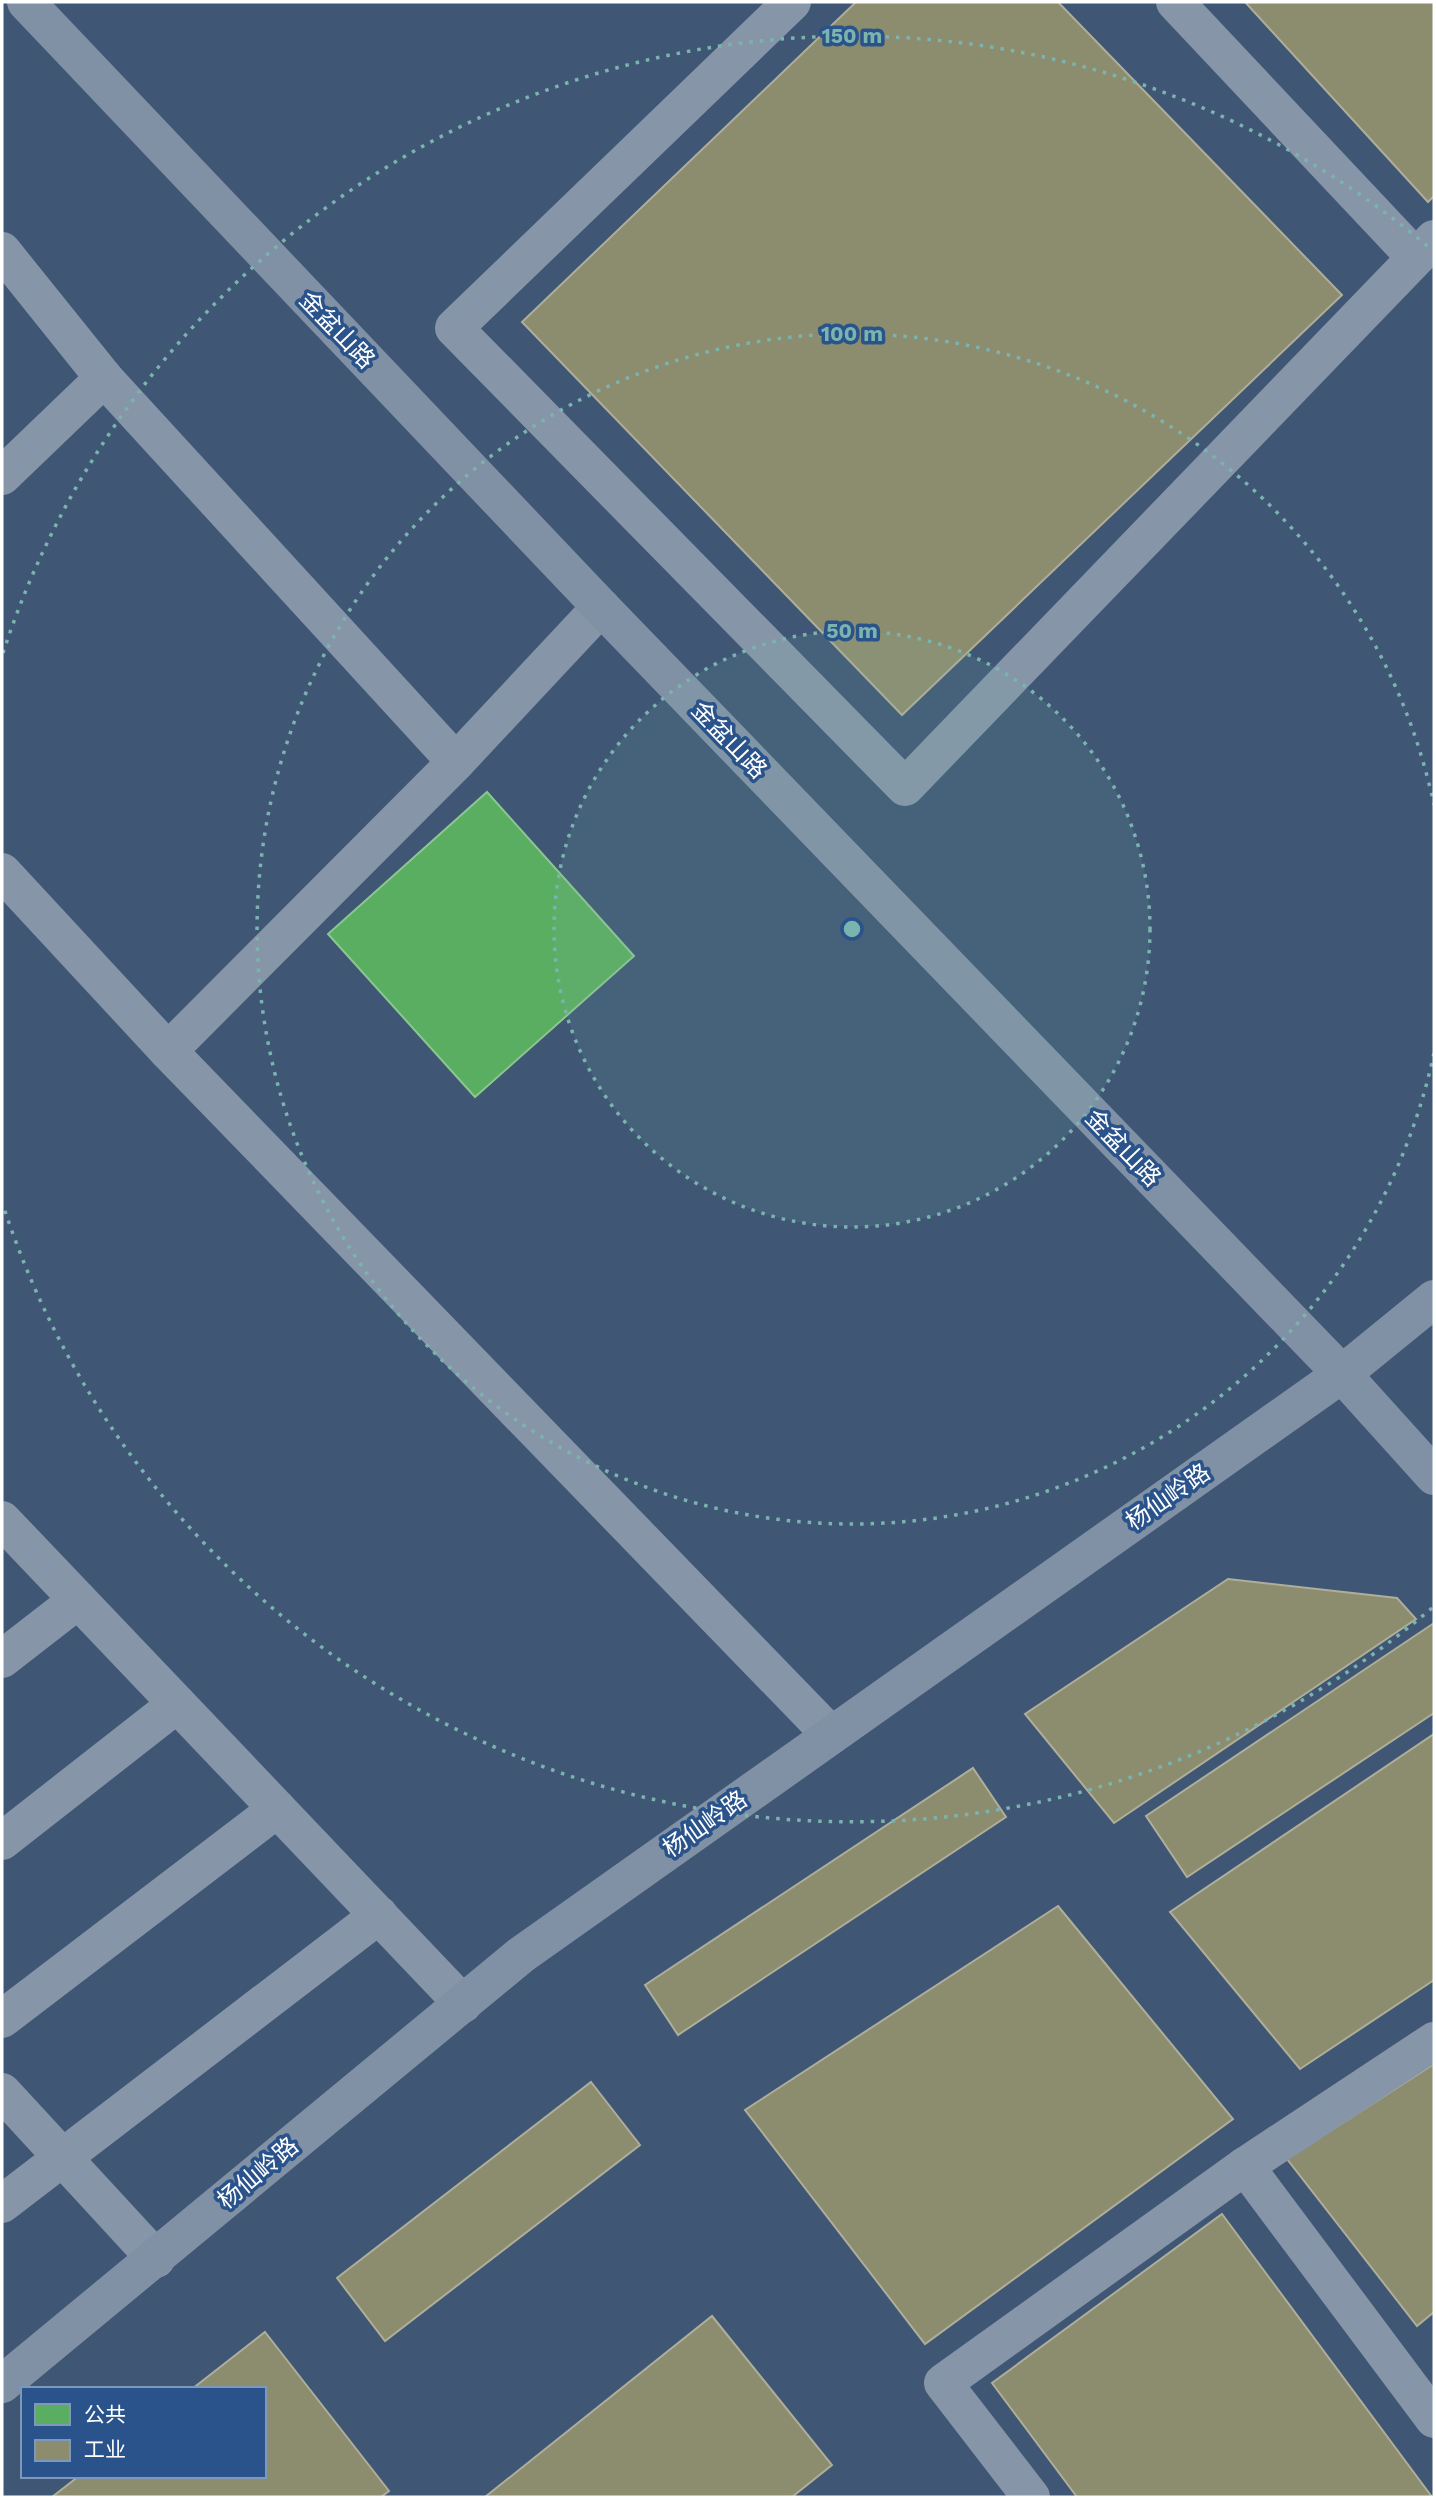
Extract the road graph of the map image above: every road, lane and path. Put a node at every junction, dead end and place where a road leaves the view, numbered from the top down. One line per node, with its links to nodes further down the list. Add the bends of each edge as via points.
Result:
1 (26, 2): 8 (street, 金盆山路)
2 (792, 2): 4 (street, via 454,328 905,787)
3 (1175, 2): 4 (street)
4 (1425, 248)
5 (4, 260): 6 (street)
6 (104, 378): 7 (street); 9 (street)
7 (2, 476)
8 (601, 607): 9 (street); 13 (street, 金盆山路)
9 (456, 762): 11 (street)
10 (4, 878): 11 (street)
11 (168, 1051): 19 (street)
12 (1434, 1299): 13 (street, 杨仙岭路)
13 (1342, 1374): 14 (street, 金盆山路); 19 (street, 杨仙岭路)
14 (1434, 1476)
15 (2, 1520): 16 (street)
16 (78, 1600): 17 (street); 18 (street)
17 (2, 1659)
18 (177, 1704): 20 (street); 21 (street)
19 (831, 1735): 23 (street, 杨仙岭路, via 521,1955)
20 (277, 1809): 22 (street); 24 (street)
21 (2, 1841)
22 (379, 1916): 23 (street); 27 (street)
23 (463, 2004): 30 (street, 杨仙岭路)
24 (2, 2019)
25 (1434, 2041): 28 (street)
26 (2, 2092): 27 (street)
27 (62, 2158): 29 (street); 30 (street)
28 (1245, 2166): 31 (street); 34 (street, via 943,2383)
29 (2, 2204)
30 (156, 2259): 32 (street, 杨仙岭路)
31 (1422, 2377): 33 (street)
32 (2, 2384)
33 (1434, 2419)
34 (1031, 2497)

